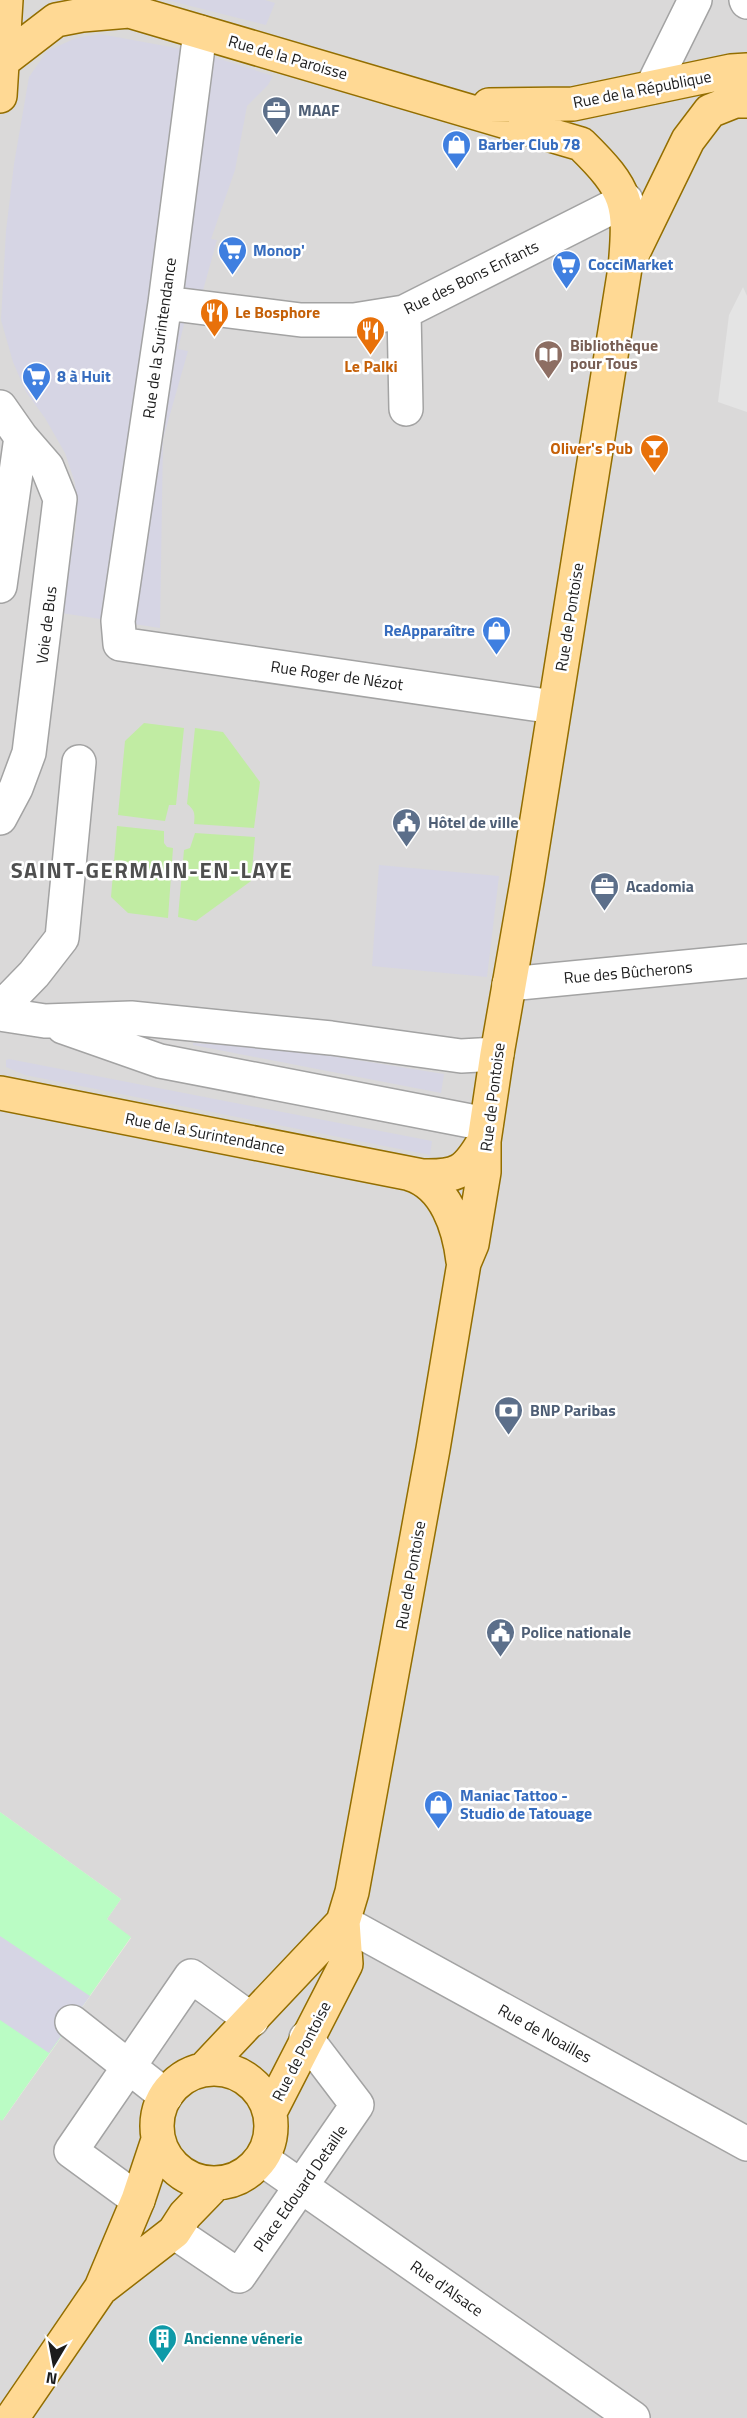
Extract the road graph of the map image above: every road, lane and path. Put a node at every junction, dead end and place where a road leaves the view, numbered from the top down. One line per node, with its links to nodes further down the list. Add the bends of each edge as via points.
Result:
1 (6, 0): 5 (main road)
2 (695, 0): 7 (street)
3 (121, 6): 4 (main road, Rue de la Paroisse); 5 (main road, via 56,20)
4 (200, 32): 10 (main road, Rue de la Paroisse, via 448,103); 13 (street, Rue de la Surintendance)
5 (4, 60): 8 (main road)
6 (747, 70): 7 (main road, Rue de la République)
7 (652, 87): 10 (main road, Rue de la République, via 573,104)
8 (0, 96)
9 (747, 101): 12 (main road, Rue de Pontoise, via 735,101 710,111 688,140)
10 (497, 111): 11 (main road, Rue de Pontoise, via 581,144 608,170)
11 (626, 200): 12 (main road, Rue de Pontoise); 14 (street, Rue des Bons Enfants)
12 (632, 254): 20 (main road, Rue de Pontoise)
13 (165, 303): 14 (street, Rue des Bons Enfants, via 301,320 354,320); 19 (street, Rue de la Surintendance, via 118,621)
14 (404, 312): 16 (street)
15 (0, 407): 17 (street, Voie de Bus)
16 (406, 409)
17 (21, 437): 18 (street); 22 (street, Voie de Bus, via 47,467 60,499 29,753)
18 (0, 586)
19 (120, 644): 20 (street, Rue Roger de Nézot)
20 (554, 707): 24 (main road, Rue de Pontoise)
21 (79, 762): 25 (street, via 62,938)
22 (0, 818)
23 (747, 961): 24 (street, Rue des Bûcherons)
24 (509, 984): 28 (main road, Rue de Pontoise)
25 (0, 1009)
26 (0, 1014): 27 (street)
27 (45, 1021): 28 (street, via 131,1018 331,1038 461,1056); 30 (street, via 160,1061)
28 (497, 1054): 30 (main road, Rue de Pontoise)
29 (0, 1093): 31 (main road, Rue de la Surintendance)
30 (485, 1132): 31 (main road, Rue de la Surintendance, via 464,1170 442,1176); 32 (main road, Rue de Pontoise, via 484,1172 472,1244)
31 (410, 1174): 32 (main road, Rue de la Surintendance, via 437,1191 449,1210)
32 (464, 1263): 33 (main road, Rue de Pontoise, via 427,1484 352,1892)
33 (343, 1922): 34 (main road, Rue de Pontoise); 36 (main road, Rue de Pontoise, via 346,1964); 42 (street, Rue de Noailles)
34 (252, 2020): 37 (street, via 190,1976); 38 (main road, Rue de Pontoise)
35 (72, 2022): 37 (street)
36 (306, 2038): 40 (main road, Rue de Pontoise); 45 (street, Place Edouard Detaille, via 357,2105)
37 (129, 2067): 39 (street); 46 (street, via 71,2151)
38 (202, 2070): 39 (main road, via 185,2077); 40 (main road, via 220,2069 252,2083)
39 (166, 2096): 41 (main road, via 157,2122)
40 (270, 2112): 43 (main road, via 272,2129)
41 (158, 2140): 44 (main road, via 176,2169 190,2178); 46 (main road)
42 (747, 2144)
43 (262, 2159): 44 (main road, via 252,2171); 45 (street, Rue d'Alsace)
44 (215, 2184): 47 (main road)
45 (301, 2186): 47 (street, Place Edouard Detaille, via 239,2276); 50 (street, Rue d'Alsace)
46 (138, 2200): 48 (main road)
47 (174, 2232): 48 (main road)
48 (101, 2288): 49 (main road)
49 (12, 2418)
50 (633, 2418)

